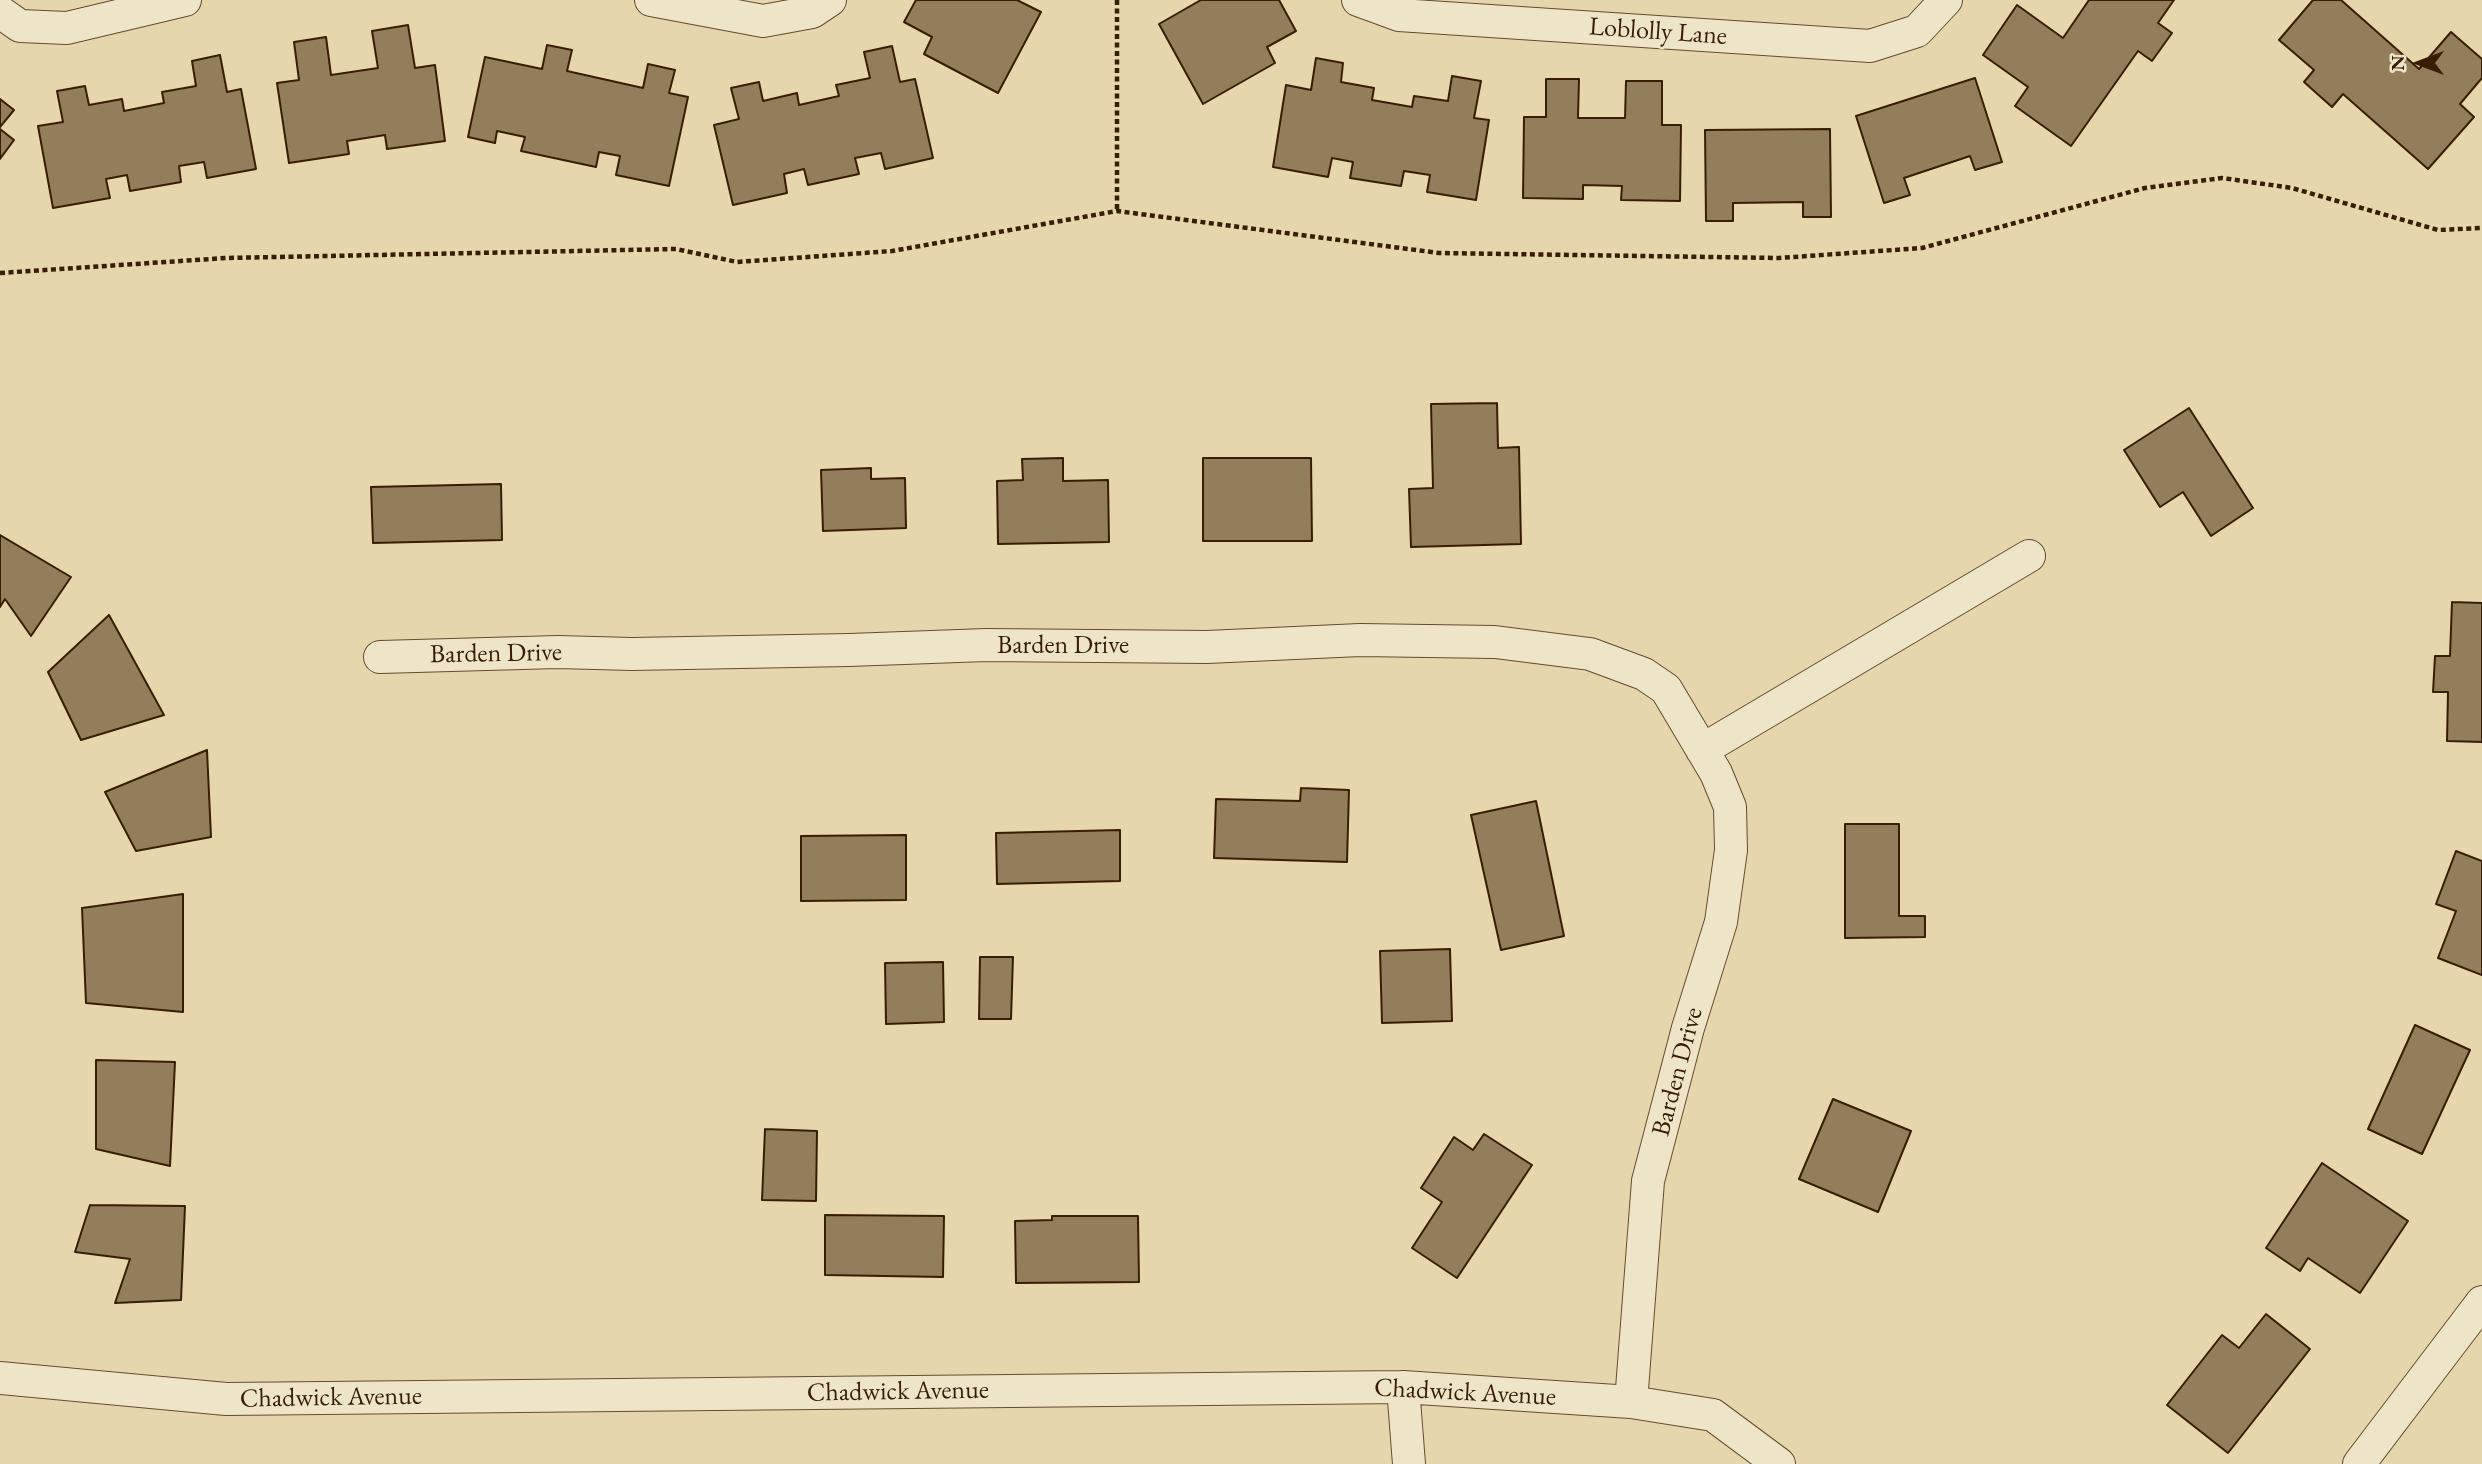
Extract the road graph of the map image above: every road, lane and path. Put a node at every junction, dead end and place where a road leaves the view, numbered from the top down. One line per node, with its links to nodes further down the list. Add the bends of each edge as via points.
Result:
1 (185, 0): 7 (street, via 67,28 20,26)
2 (651, 0): 3 (street, via 763,21 812,12)
3 (830, 0)
4 (1117, 0): 8 (path)
5 (1358, 0): 6 (street, Loblolly Lane, via 1399,15 1870,46 1917,30)
6 (1946, 0)
7 (0, 12)
8 (1117, 211): 9 (path, via 1439,253 1779,258 1922,248 2145,188 2222,178 2292,188 2438,230); 10 (path, via 892,251 737,262 676,249 226,258)
9 (2482, 228)
10 (0, 273)
11 (2029, 556): 13 (street)
12 (380, 657): 13 (street, Barden Drive, via 986,645 1495,642 1590,654 1644,674 1666,689)
13 (1702, 750): 17 (street, Barden Drive, via 1730,807 1731,850 1721,922 1648,1181)
14 (2482, 1302): 20 (street)
15 (0, 1378): 16 (street, Chadwick Avenue, via 226,1399)
16 (1403, 1387): 17 (street, Chadwick Avenue); 18 (street)
17 (1631, 1402): 19 (street, Chadwick Avenue, via 1713,1415)
18 (1409, 1464)
19 (1779, 1464)
20 (2359, 1464)

